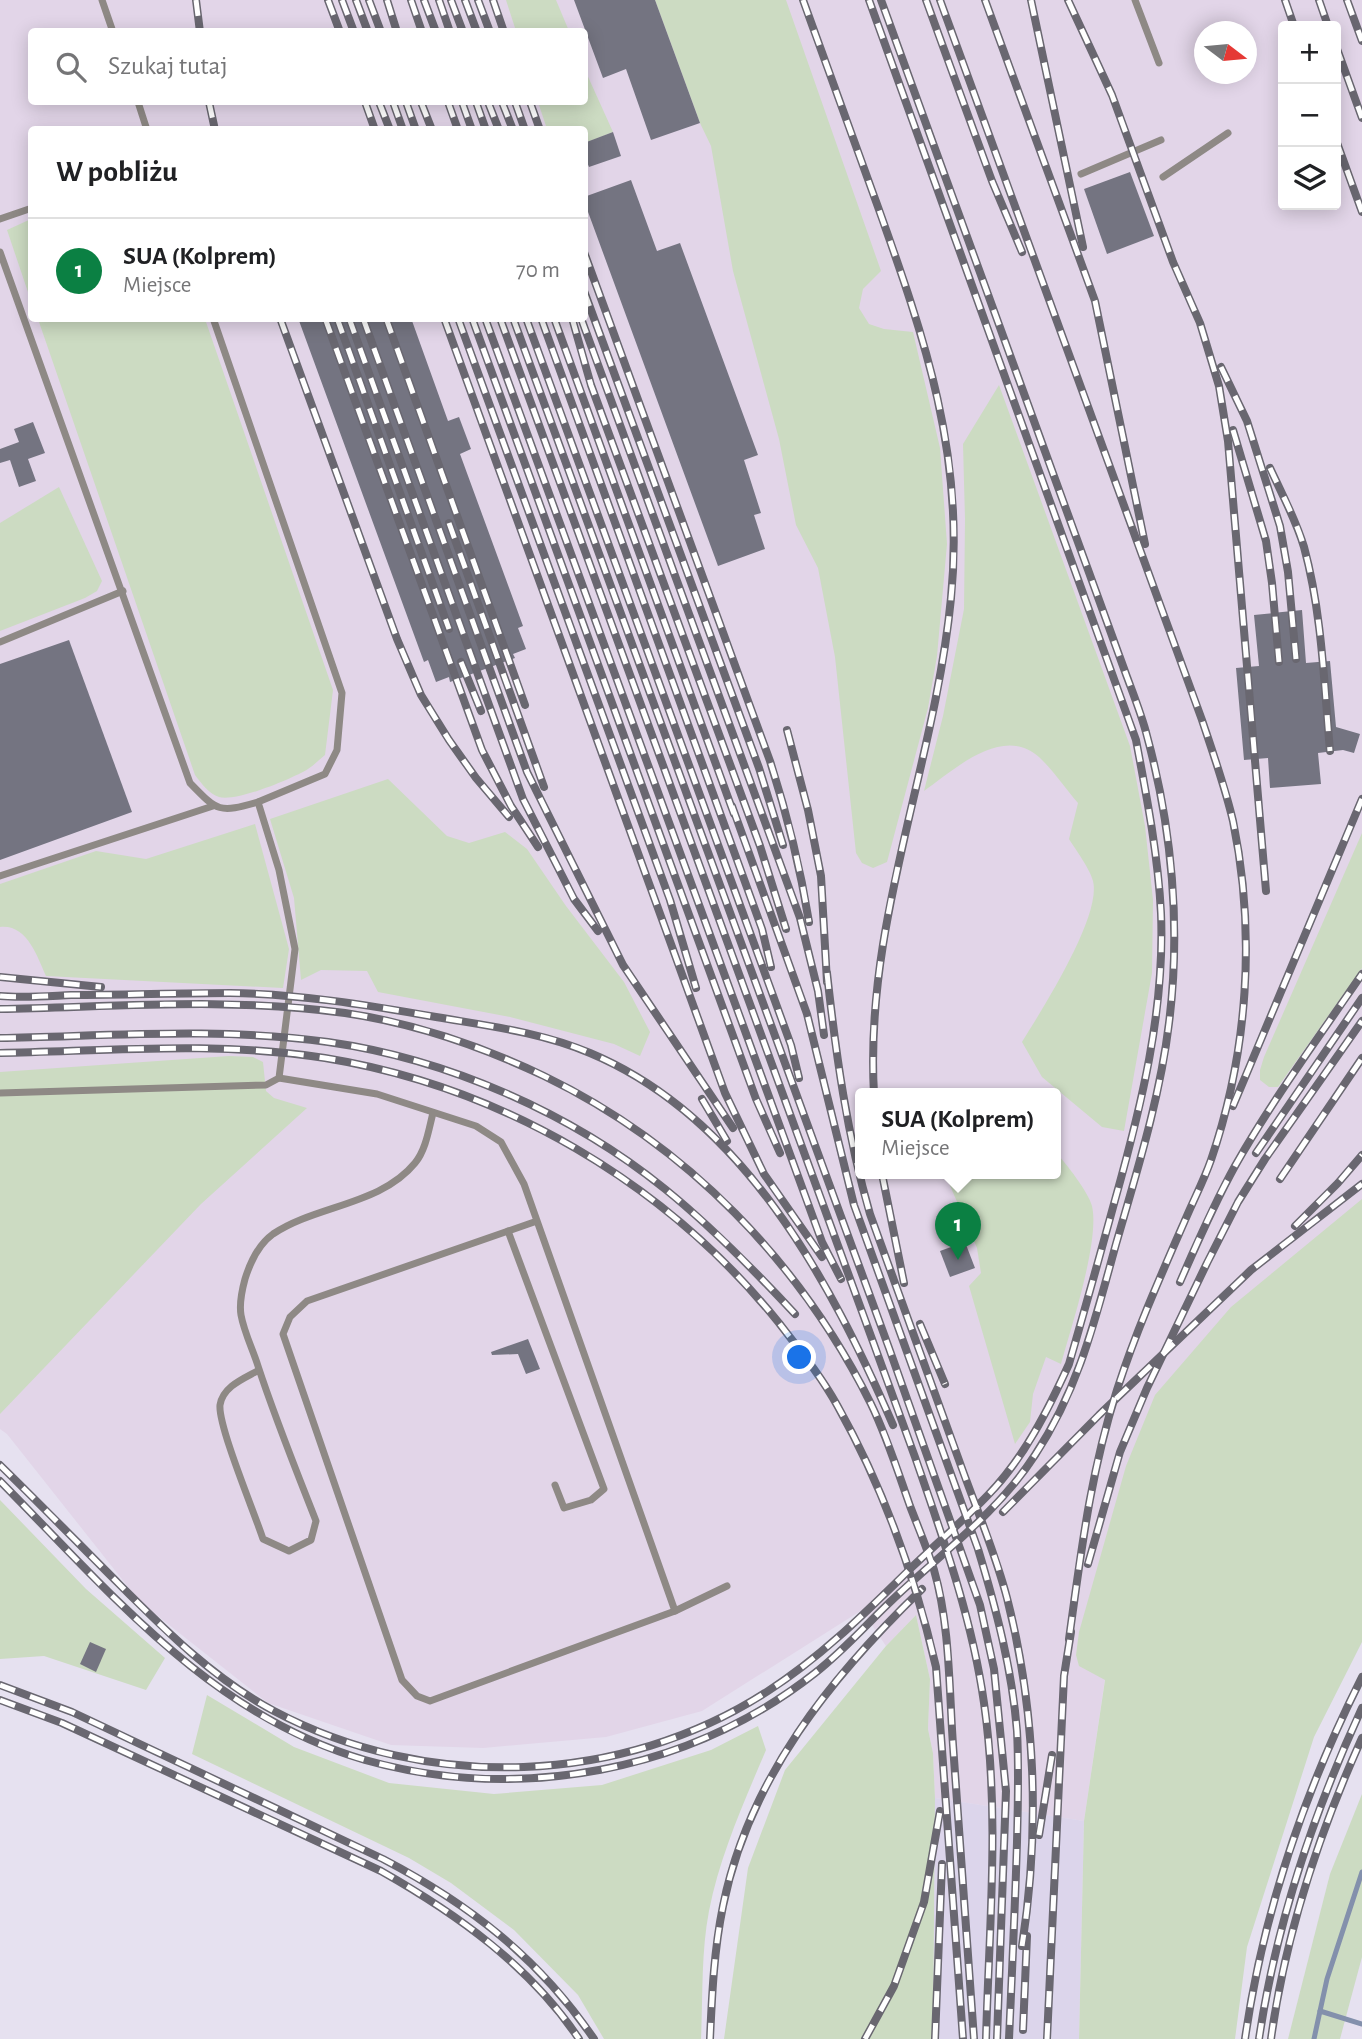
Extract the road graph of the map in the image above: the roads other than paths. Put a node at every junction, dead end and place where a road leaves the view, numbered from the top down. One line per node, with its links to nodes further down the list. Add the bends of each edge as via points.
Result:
1 (102, 0): 3 (lane)
2 (1135, 0): 4 (lane)
3 (112, 28)
4 (1158, 63)
5 (139, 105): 6 (lane)
6 (146, 126)
7 (1228, 133): 10 (lane)
8 (1161, 140): 9 (lane)
9 (1081, 174)
10 (1163, 177)
11 (28, 209): 12 (lane)
12 (0, 219)
13 (0, 252): 15 (lane)
14 (214, 322): 17 (lane, via 342,693 337,750 324,774)
15 (123, 591): 16 (lane); 18 (lane, via 190,783)
16 (0, 642)
17 (258, 802): 18 (lane, via 230,810); 20 (lane, via 279,870 295,949)
18 (212, 806): 19 (lane)
19 (0, 876)
20 (278, 1078): 21 (lane, via 266,1085); 22 (lane, via 377,1094)
21 (0, 1093)
22 (433, 1113): 23 (lane, via 475,1126 501,1142 524,1184); 25 (lane, via 416,1162 396,1180 272,1235 257,1252 241,1292 241,1316)
23 (537, 1221): 24 (lane); 28 (lane)
24 (508, 1231): 26 (lane, via 604,1489 591,1500 564,1507); 28 (lane, via 307,1301 290,1317 283,1334 402,1681 430,1701)
25 (259, 1370): 25 (lane, via 316,1521 311,1541 289,1551 263,1539 220,1405 230,1387)
26 (555, 1485)
27 (727, 1586): 28 (lane)
28 (675, 1611)

